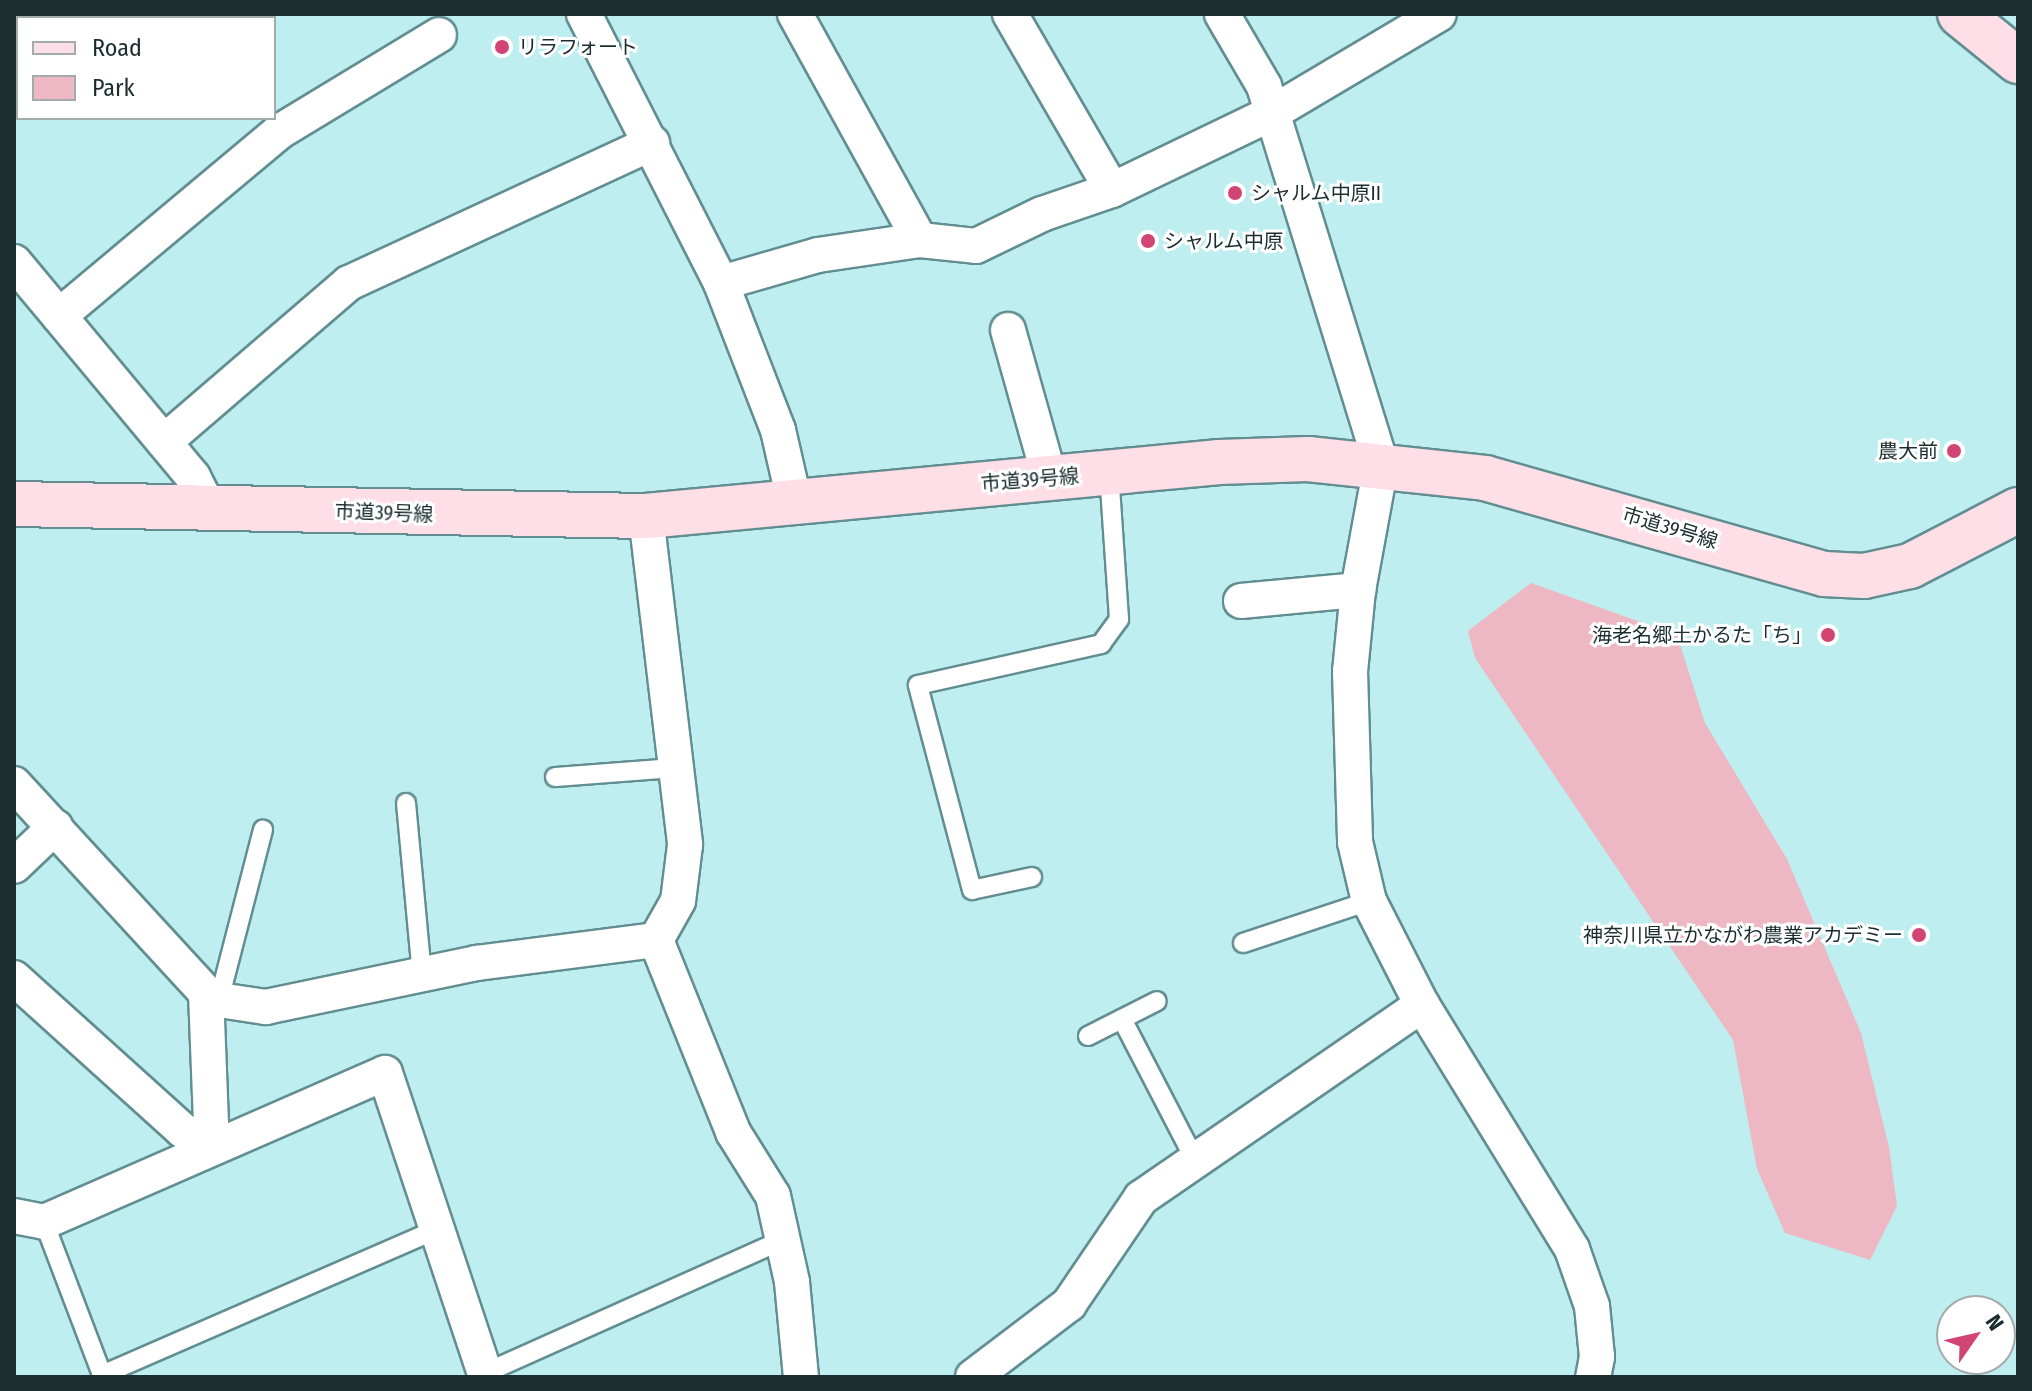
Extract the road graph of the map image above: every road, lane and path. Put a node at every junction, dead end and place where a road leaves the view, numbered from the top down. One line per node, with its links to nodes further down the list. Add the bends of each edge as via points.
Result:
1 (584, 14): 11 (street)
2 (795, 14): 13 (street)
3 (1010, 14): 12 (street)
4 (1222, 14): 9 (street, via 1264,86)
5 (1439, 14): 9 (street)
6 (1960, 14): 8 (street)
7 (439, 35): 10 (street)
8 (2018, 61)
9 (1272, 113): 12 (street); 19 (street)
10 (277, 125): 16 (street)
11 (652, 143): 15 (street); 18 (street, via 349,283)
12 (1112, 190): 13 (street, via 1042,214 976,246)
13 (920, 240): 15 (street, via 818,255)
14 (14, 262): 16 (street)
15 (721, 283): 22 (street, via 778,430)
16 (59, 316): 18 (street)
17 (1008, 330): 21 (street)
18 (164, 442): 24 (street, via 193,477)
19 (1381, 465): 20 (street, 市道39号線, via 1293,460); 25 (street, 市道39号線, via 1485,478 1842,576 1910,566); 27 (street)
20 (1109, 473): 21 (street, 市道39号線); 36 (lane, via 1119,619 1101,644 918,685 972,890)
21 (1050, 479): 22 (street, 市道39号線)
22 (794, 500): 26 (street, 市道39号線)
23 (14, 504): 24 (street, 市道39号線)
24 (208, 507): 26 (street, 市道39号線)
25 (2018, 510)
26 (646, 516): 29 (street)
27 (1358, 590): 28 (street); 37 (street, via 1350,671 1355,827)
28 (1241, 601)
29 (675, 768): 30 (lane); 38 (street, via 685,845 683,874 678,901)
30 (555, 777)
31 (14, 784): 33 (street)
32 (406, 803): 40 (lane)
33 (55, 827): 35 (street); 42 (street)
34 (263, 830): 42 (lane)
35 (14, 866)
36 (1032, 877)
37 (1369, 901): 39 (lane); 44 (street)
38 (656, 940): 40 (street); 51 (street, via 733,1132 773,1196)
39 (1243, 943)
40 (422, 974): 42 (street, via 266,1007)
41 (14, 978): 47 (street, via 182,1130)
42 (212, 996): 47 (street)
43 (1157, 1001): 45 (lane)
44 (1422, 1005): 48 (street); 55 (street, via 1572,1249 1592,1306 1597,1357)
45 (1122, 1019): 46 (lane); 48 (lane)
46 (1088, 1036)
47 (212, 1146): 49 (street); 50 (street, via 385,1073)
48 (1195, 1160): 54 (street, via 1141,1198 1069,1304)
49 (29, 1219): 50 (lane, via 102,1375)
50 (436, 1230): 52 (street)
51 (783, 1240): 52 (lane); 53 (street)
52 (486, 1375)
53 (801, 1377)
54 (973, 1377)
55 (1593, 1377)

